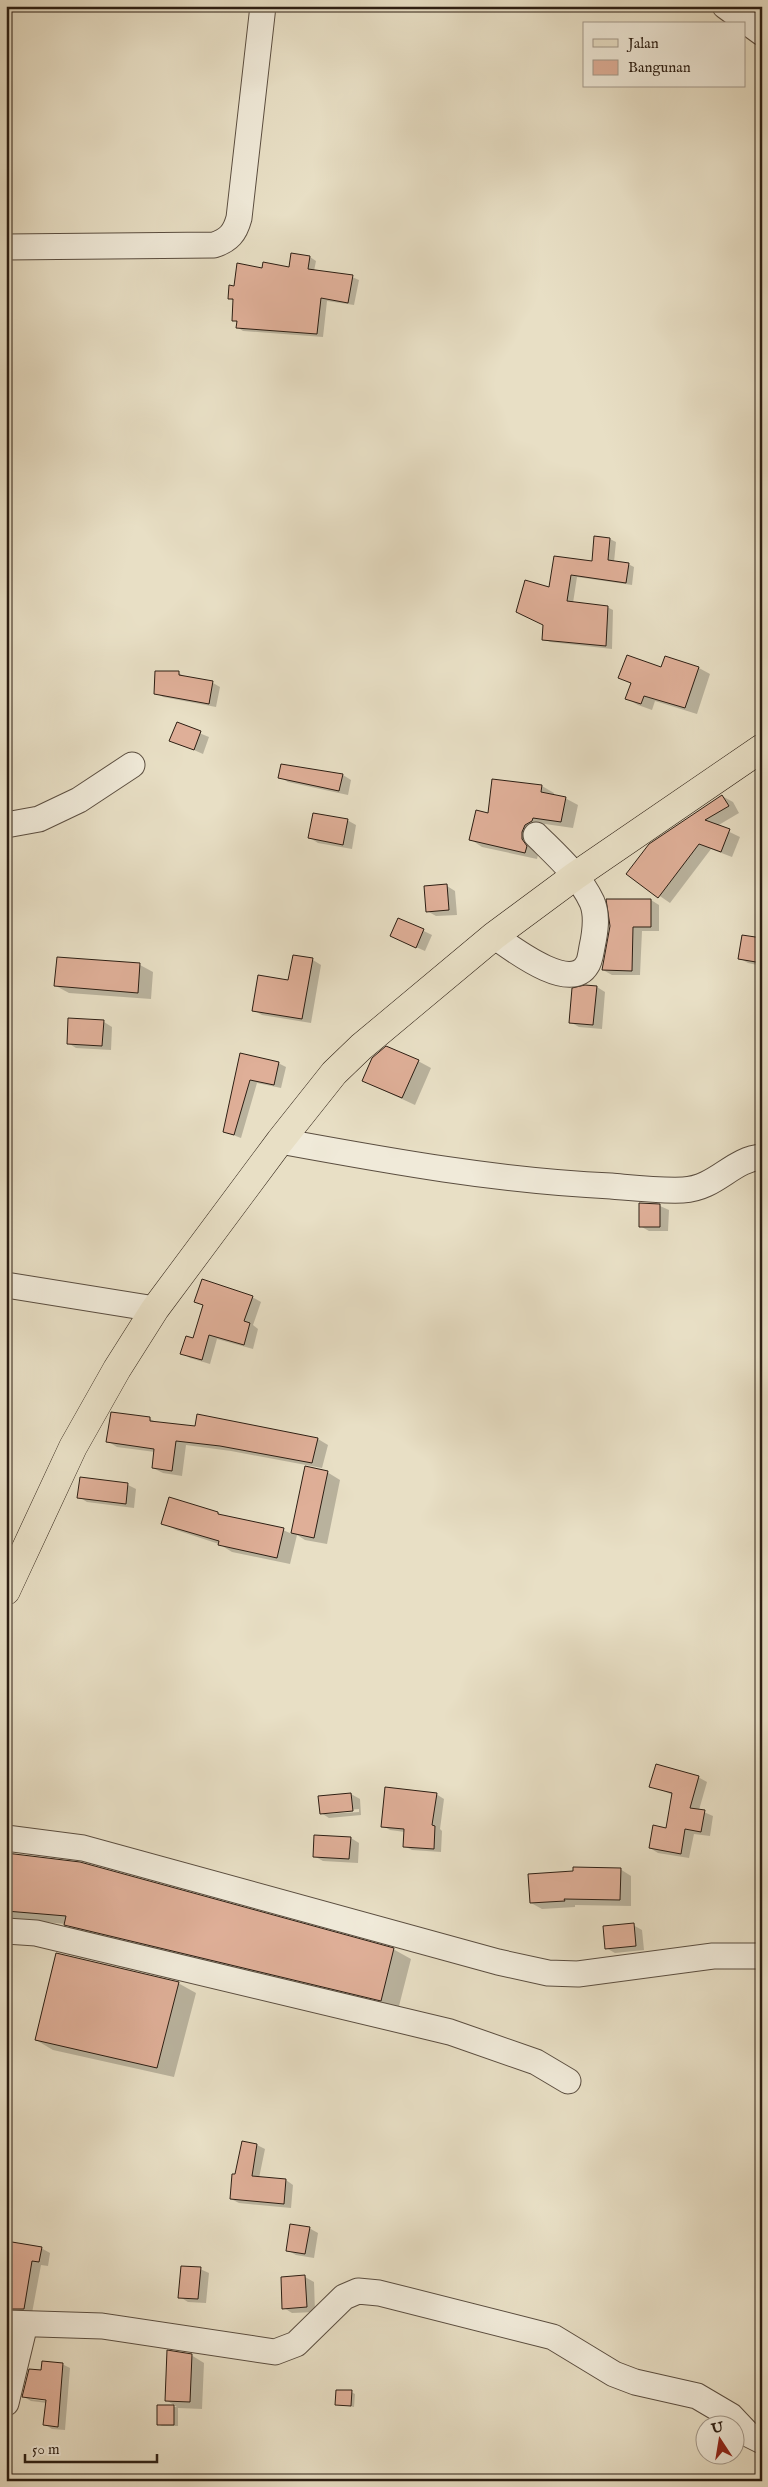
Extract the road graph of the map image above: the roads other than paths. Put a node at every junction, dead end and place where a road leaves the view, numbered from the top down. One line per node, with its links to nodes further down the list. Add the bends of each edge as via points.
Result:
1 (263, 6): 4 (street, via 239,218 232,235 214,245)
2 (725, 6): 3 (street)
3 (762, 33)
4 (6, 247)
5 (762, 748): 9 (main road)
6 (132, 765): 7 (street, via 79,800 39,819)
7 (6, 825)
8 (536, 835): 9 (street)
9 (575, 876): 10 (main road); 10 (street, via 592,903 596,924 587,965 581,972 573,974 540,967)
10 (494, 936): 11 (main road, via 361,1047 334,1073)
11 (280, 1141): 12 (street, via 395,1162 559,1184 683,1190 704,1186 739,1163); 14 (main road)
12 (762, 1157)
13 (6, 1286): 14 (street)
14 (155, 1308): 15 (main road, via 73,1447)
15 (6, 1591)
16 (6, 1838): 18 (street, via 83,1848 548,1973 578,1974 713,1956)
17 (6, 1931): 19 (street, via 36,1933 450,2032 536,2062)
18 (762, 1956)
19 (568, 2080)
20 (16, 2324): 21 (street); 22 (street, via 102,2326 275,2352 296,2344 344,2297 358,2291 379,2293 553,2337 614,2374 697,2396 731,2416 748,2434)
21 (6, 2403)
22 (762, 2441)

